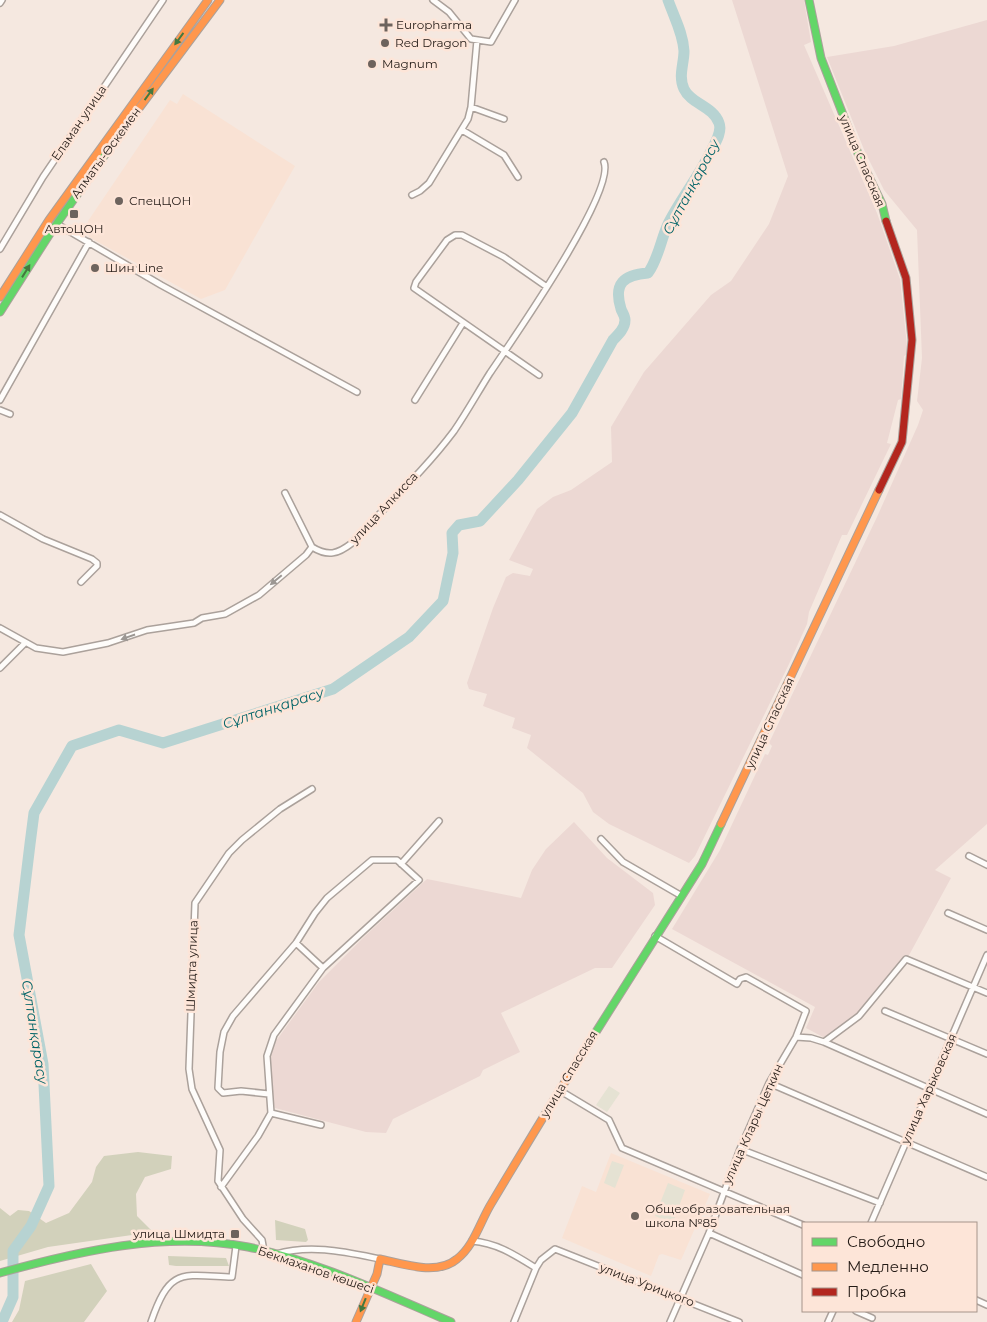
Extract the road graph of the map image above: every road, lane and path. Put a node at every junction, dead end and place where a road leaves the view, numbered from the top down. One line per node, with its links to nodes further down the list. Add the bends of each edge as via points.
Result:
1 (163, 0): 16 (street, Еламан улица, via 43,177)
2 (208, 0): 18 (street, Алматы-Өскемен, one-way to 18, via 50,220)
3 (220, 0): 14 (street, Алматы-Өскемен, one-way to 3)
4 (433, 0): 7 (street, via 449,12 471,39)
5 (514, 0): 7 (street, via 491,42)
6 (809, 0): 41 (street, улица Спасская, via 821,58 882,204 906,278 912,340 905,424 902,442 739,788 702,864)
7 (477, 40): 8 (street)
8 (471, 107): 9 (street); 10 (street)
9 (504, 119)
10 (462, 130): 12 (street, via 504,155); 13 (street, via 429,183)
11 (604, 162): 17 (street, улица Алкисса, via 605,176 598,197)
12 (518, 177)
13 (412, 194)
14 (56, 224): 15 (street); 19 (street, Алматы-Өскемен, one-way to 14)
15 (89, 242): 23 (street); 24 (street)
16 (0, 249)
17 (547, 286): 20 (street, via 504,257 462,235 455,235 447,240 414,288); 21 (street, улица Алкисса)
18 (0, 297)
19 (0, 312)
20 (463, 323): 21 (street); 25 (street)
21 (505, 353): 22 (street); 30 (street, улица Алкисса, via 454,430 352,543 331,555)
22 (539, 374)
23 (357, 392)
24 (0, 400)
25 (415, 400)
26 (0, 410): 27 (street)
27 (10, 414)
28 (285, 493): 30 (street)
29 (0, 515): 31 (street, via 43,539 92,559 97,566)
30 (312, 548): 33 (street, one-way to 33, via 259,595 225,614 63,652 50,652)
31 (80, 582)
32 (0, 628): 33 (street)
33 (26, 643): 34 (street)
34 (0, 668)
35 (312, 789): 65 (street, Шмидта улица, via 280,809 242,840 229,853 195,903 189,1069 192,1089 220,1150 217,1175)
36 (438, 821): 39 (street)
37 (601, 839): 41 (street, via 623,862)
38 (969, 856): 40 (street)
39 (401, 864): 45 (street, via 397,860 372,860 327,898); 47 (street, via 419,880)
40 (987, 865)
41 (680, 895): 44 (street, улица Спасская)
42 (948, 913): 43 (street)
43 (987, 930)
44 (655, 936): 51 (street, улица Клары Цеткин, via 737,984 746,978 806,1011); 57 (street, улица Спасская)
45 (296, 944): 47 (street); 58 (street, via 233,1016 224,1032 220,1052 218,1088 223,1092)
46 (987, 955): 48 (street, улица Харьковская)
47 (323, 968): 58 (street, via 269,1044)
48 (973, 987): 49 (street); 52 (street, улица Харьковская); 53 (street, via 908,960 881,987 859,1016)
49 (987, 993)
50 (885, 1011): 52 (street)
51 (796, 1037): 53 (street); 55 (street, улица Клары Цеткин)
52 (951, 1039): 54 (street); 56 (street, улица Харьковская)
53 (824, 1042): 56 (street)
54 (987, 1054)
55 (768, 1082): 62 (street); 63 (street, улица Клары Цеткин)
56 (928, 1089): 60 (street); 62 (street, улица Харьковская)
57 (560, 1090): 66 (street, via 609,1120 622,1148); 71 (street, улица Спасская)
58 (268, 1094): 59 (street)
59 (271, 1113): 61 (street); 65 (street)
60 (987, 1114)
61 (321, 1125)
62 (905, 1141): 64 (street); 67 (street, улица Харьковская)
63 (740, 1149): 66 (street, улица Клары Цеткин); 67 (street)
64 (987, 1177)
65 (221, 1187): 73 (street, via 262,1240)
66 (724, 1191): 69 (street); 70 (street, улица Клары Цеткин)
67 (880, 1203): 68 (street, улица Харьковская)
68 (871, 1222)
69 (802, 1225)
70 (709, 1233): 78 (street); 80 (street, улица Клары Цеткин)
71 (472, 1241): 75 (street, улица Спасская, via 457,1260 439,1268); 76 (street, via 503,1248)
72 (236, 1246): 73 (street, Бекмаханов көшесі); 77 (street, Бекмаханов көшесі, via 132,1243); 83 (street, via 232,1277 191,1274 176,1280 159,1298)
73 (264, 1252): 74 (street, Бекмаханов көшесі)
74 (276, 1254): 75 (street, via 317,1249); 79 (street, Бекмаханов көшесі)
75 (380, 1259): 79 (street)
76 (536, 1268): 80 (street, улица Урицкого, via 555,1250); 86 (street)
77 (0, 1272)
78 (802, 1276)
79 (370, 1288): 84 (street, one-way to 84); 85 (street, Бекмаханов көшесі)
80 (679, 1298): 87 (street, улица Клары Цеткин); 88 (street, улица Урицкого)
81 (858, 1312): 82 (street)
82 (872, 1318)
83 (151, 1322)
84 (356, 1322)
85 (451, 1322)
86 (514, 1322)
87 (670, 1322)
88 (739, 1322)

